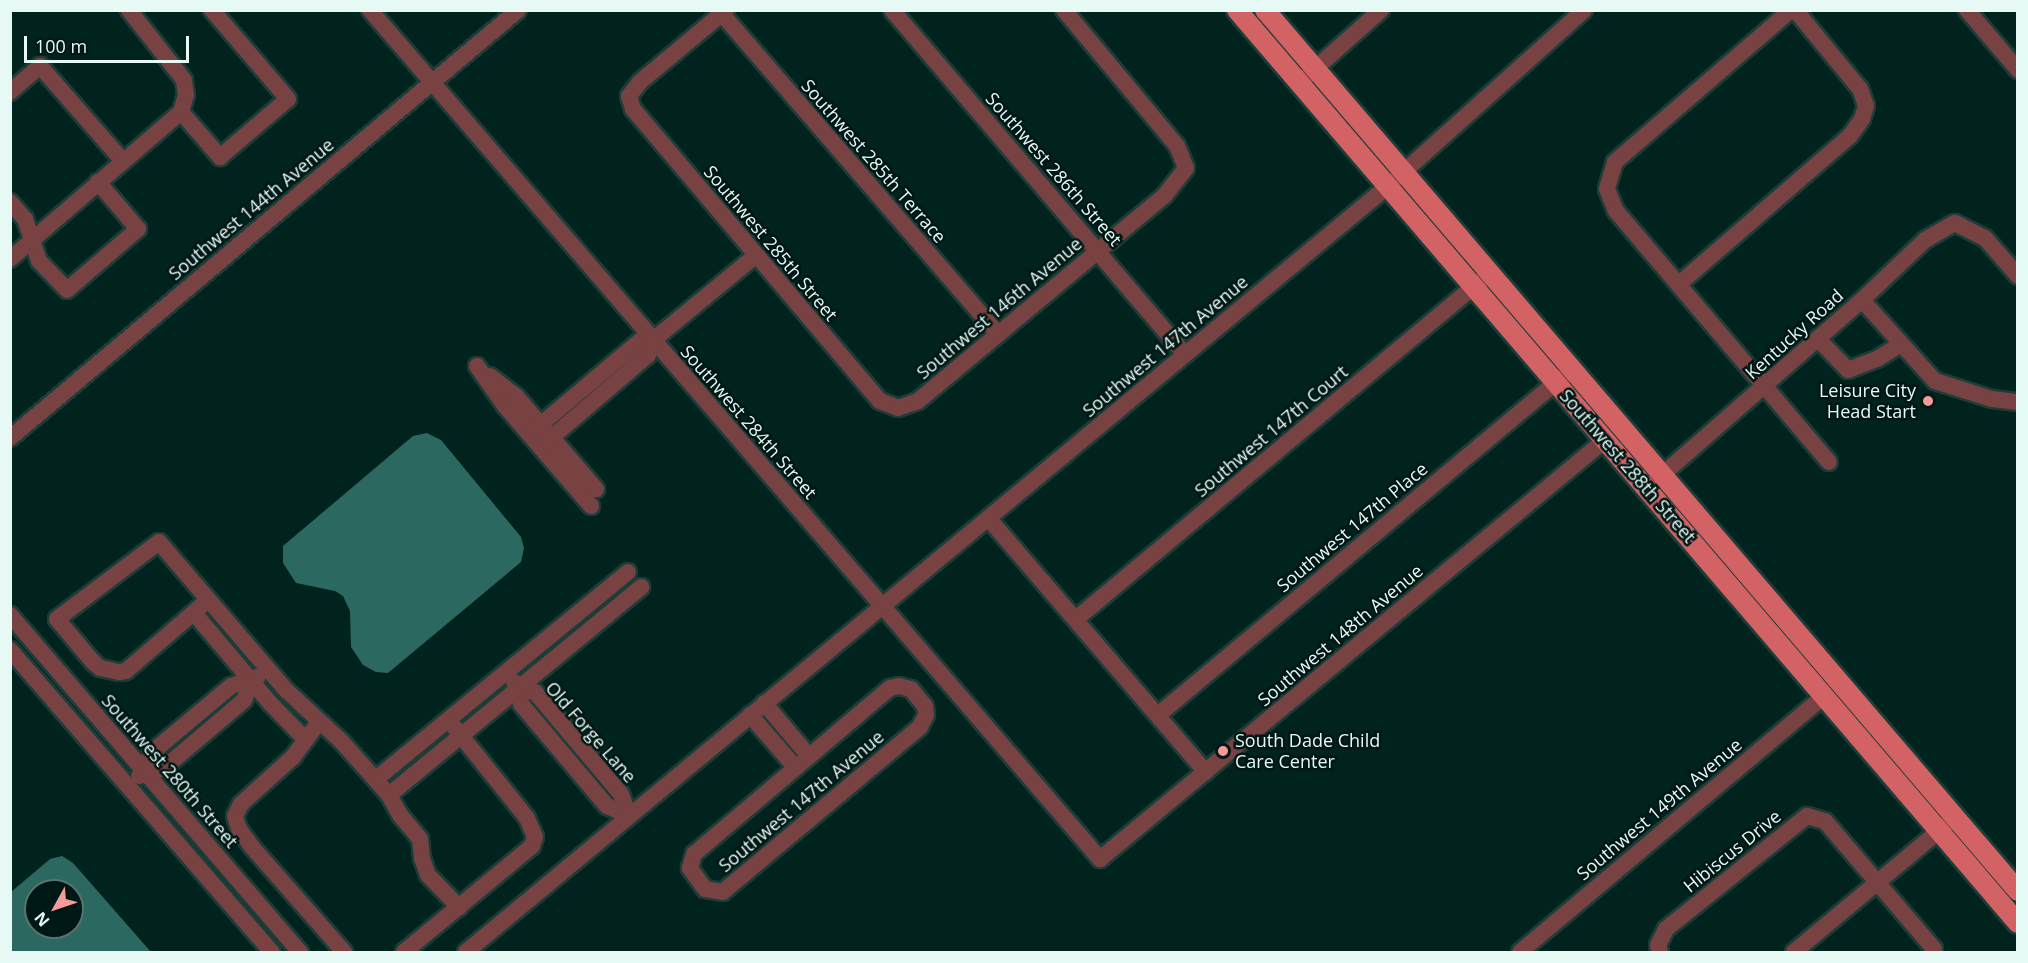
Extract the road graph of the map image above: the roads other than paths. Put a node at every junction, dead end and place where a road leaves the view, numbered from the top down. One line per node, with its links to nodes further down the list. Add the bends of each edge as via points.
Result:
1 (129, 10): 19 (street, via 184,80 186,95)
2 (212, 10): 19 (street, via 288,99 220,157)
3 (369, 10): 16 (street, Southwest 284th Street)
4 (518, 10): 16 (street, Southwest 144th Avenue)
5 (892, 10): 26 (street, Southwest 286th Street)
6 (1064, 10): 26 (street, Southwest 146th Avenue, via 1177,146 1186,168 1165,195)
7 (1237, 10): 17 (main road, Southwest 288th Street)
8 (1265, 10): 14 (main road, Southwest 288th Street)
9 (1381, 10): 14 (street)
10 (1584, 10): 21 (street, Southwest 147th Avenue)
11 (1793, 10): 31 (street, via 1860,89 1866,106 1862,119 1850,136); 31 (street, via 1615,162 1607,189 1616,211)
12 (1967, 10): 15 (street)
13 (724, 12): 27 (street, Southwest 285th Street, via 640,82 629,96 633,109); 34 (street, Southwest 285th Terrace)
14 (1315, 69): 17 (street); 21 (main road, Southwest 288th Street)
15 (2018, 69)
16 (432, 83): 36 (street, Southwest 284th Street); 45 (street, Southwest 144th Avenue)
17 (1299, 83): 23 (main road, Southwest 288th Street)
18 (10, 92): 20 (street, via 40,66)
19 (181, 112): 20 (street)
20 (123, 161): 22 (street)
21 (1404, 172): 23 (street, Southwest 147th Avenue); 29 (main road, Southwest 288th Street)
22 (98, 182): 25 (street); 25 (street, via 138,229 67,290 39,261)
23 (1388, 186): 32 (main road, Southwest 288th Street); 38 (street, Southwest 147th Avenue)
24 (10, 202): 25 (street, via 24,219)
25 (30, 240): 28 (street)
26 (1098, 250): 34 (street, Southwest 146th Avenue); 38 (street, Southwest 286th Street)
27 (755, 256): 36 (street); 42 (street, Southwest 285th Street)
28 (10, 259)
29 (1490, 273): 32 (street, Southwest 147th Court); 39 (main road, Southwest 288th Street)
30 (2018, 276): 33 (street, Kentucky Road, via 1985,238 1954,223 1925,240)
31 (1679, 284): 41 (street)
32 (1474, 287): 40 (main road, Southwest 288th Street); 59 (street, Southwest 147th Court)
33 (1862, 300): 35 (street, Kentucky Road); 37 (street)
34 (998, 334): 42 (street, Southwest 146th Avenue, via 918,400 898,408)
35 (1818, 339): 37 (street, via 1848,370); 41 (street, Kentucky Road)
36 (652, 341): 44 (street, via 648,355); 56 (street, Southwest 284th Street)
37 (1901, 344): 43 (street, via 1935,381 1992,399)
38 (1185, 354): 52 (street, Southwest 147th Avenue)
39 (1572, 369): 40 (street, Southwest 147th Place); 48 (main road, Southwest 288th Street)
40 (1556, 382): 46 (main road, Southwest 288th Street); 69 (street, Southwest 147th Place)
41 (1765, 386): 47 (street); 48 (street, Kentucky Road)
42 (880, 401)
43 (2018, 402)
44 (541, 435): 49 (street); 51 (street)
45 (10, 438)
46 (1605, 440): 50 (main road, Southwest 288th Street); 77 (street, Southwest 148th Avenue)
47 (1829, 462)
48 (1662, 476): 50 (street, Kentucky Road); 82 (main road, Southwest 288th Street)
49 (596, 489)
50 (1647, 489): 66 (main road, Southwest 288th Street)
51 (591, 507)
52 (989, 519): 56 (street, Southwest 147th Avenue); 59 (street)
53 (628, 572): 63 (street)
54 (641, 587): 65 (street)
55 (208, 600): 57 (street); 57 (street, via 159,542 57,619 100,668 119,672); 62 (street)
56 (883, 606): 67 (street, Southwest 147th Avenue); 84 (street, Southwest 284th Street)
57 (194, 613): 64 (street)
58 (10, 615): 60 (street, Southwest 280th Street)
59 (1076, 620): 69 (street)
60 (33, 641): 61 (street); 76 (street, Southwest 280th Street)
61 (12, 654): 79 (street)
62 (268, 669): 64 (street); 71 (street)
63 (506, 672): 65 (street, Old Forge Lane); 70 (street)
64 (252, 681): 73 (street); 76 (street, via 231,686 150,754)
65 (519, 689): 72 (street); 81 (street, Old Forge Lane, via 521,704 607,806)
66 (1824, 696): 83 (main road, Southwest 288th Street); 94 (street, Southwest 149th Avenue)
67 (764, 703): 68 (street, Southwest 147th Avenue); 74 (street, Southwest 147th Avenue)
68 (750, 715): 75 (street, Southwest 147th Avenue); 81 (street, Southwest 147th Avenue)
69 (1158, 715): 77 (street)
70 (448, 720): 72 (street); 78 (street)
71 (318, 722): 73 (street); 78 (street)
72 (461, 736): 80 (street); 87 (street, via 527,818 535,837 531,846)
73 (306, 740): 91 (street, via 241,804 235,816 252,847)
74 (809, 756): 75 (street, Southwest 147th Avenue); 75 (street, Southwest 147th Avenue, via 890,688 911,689 925,706 927,715 920,727 723,892 705,889 690,868 694,854)
75 (796, 768)
76 (145, 772): 79 (street); 90 (street, Southwest 280th Street)
77 (1206, 772): 84 (street, Southwest 148th Avenue)
78 (376, 779): 80 (street)
79 (127, 785): 89 (street)
80 (389, 795): 87 (street, via 420,839 428,875)
81 (629, 816): 93 (street, Southwest 147th Avenue)
82 (1954, 817): 83 (street); 86 (main road, Southwest 288th Street)
83 (1939, 830): 85 (street); 88 (main road, Southwest 288th Street)
84 (1100, 859)
85 (1878, 883): 95 (street, Hibiscus Drive, via 1825,821 1807,816 1666,929 1658,945); 96 (street); 97 (street, Hibiscus Drive)
86 (2018, 891)
87 (459, 907): 92 (street)
88 (2018, 923)
89 (272, 952)
90 (300, 952)
91 (344, 952)
92 (404, 952)
93 (466, 952)
94 (1520, 952)
95 (1660, 952)
96 (1794, 952)
97 (1933, 952)

